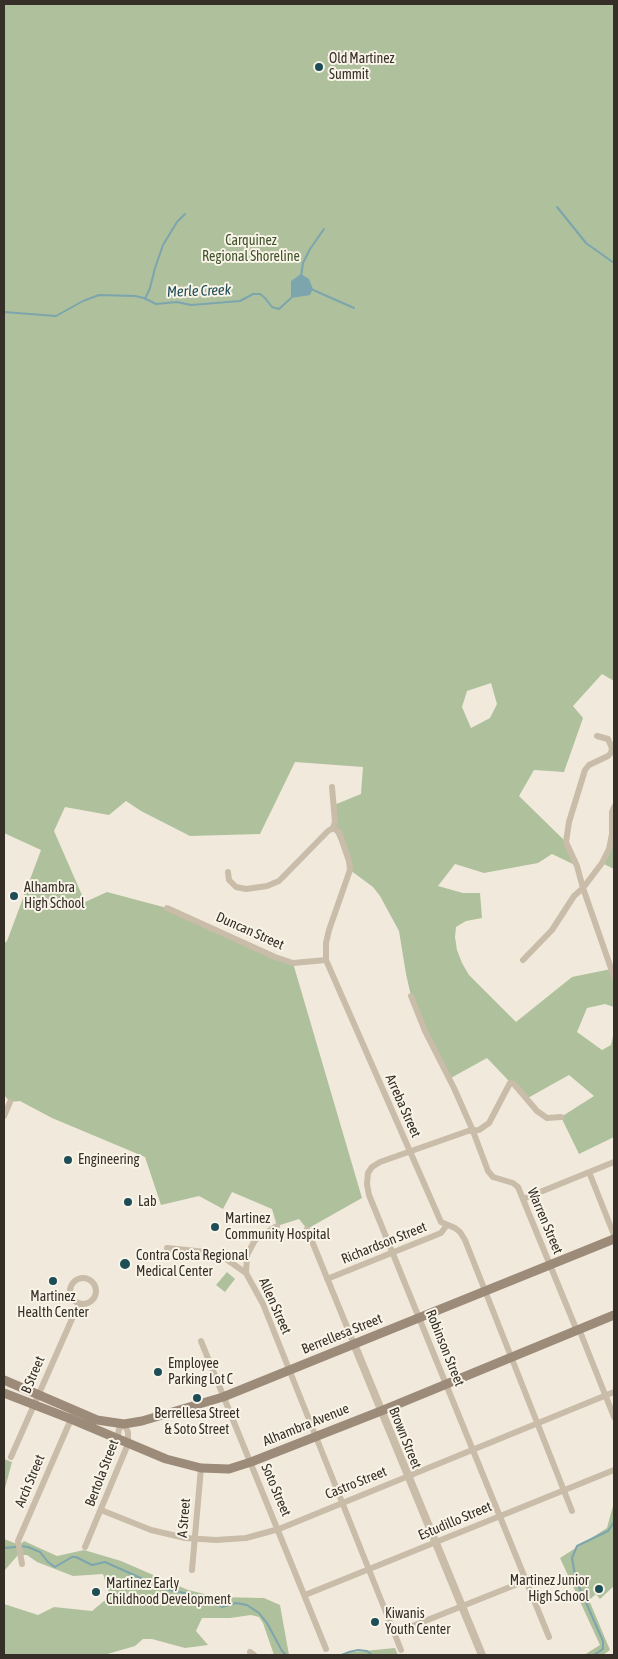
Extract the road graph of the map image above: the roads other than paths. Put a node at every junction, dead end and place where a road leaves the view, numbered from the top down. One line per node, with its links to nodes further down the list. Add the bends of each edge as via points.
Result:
1 (597, 736): 6 (street, via 608,739 611,753 585,770 566,842)
2 (332, 787): 4 (street)
3 (614, 807): 7 (street, via 609,849)
4 (333, 828): 5 (street, via 279,881 246,889 236,887 229,880); 10 (street, Arreba Street, via 343,842 350,870 329,930)
5 (228, 872)
6 (580, 876): 7 (street); 8 (street)
7 (591, 878): 8 (street)
8 (583, 888): 11 (street, via 552,930); 12 (street)
9 (168, 908): 10 (street, Duncan Street, via 293,963)
10 (326, 960): 18 (street, Arreba Street)
11 (523, 960)
12 (614, 978)
13 (411, 996): 17 (street, Warren Street)
14 (10, 1102): 15 (street)
15 (4, 1116)
16 (561, 1117): 17 (street, via 547,1118 510,1083 488,1122)
17 (473, 1131): 18 (street, Robinson Street); 21 (street, Warren Street, via 488,1171 493,1177 513,1182)
18 (409, 1151): 22 (street, Arreba Street, via 441,1222); 27 (street, Robinson Street, via 380,1162 368,1173 369,1195)
19 (614, 1162): 20 (street)
20 (590, 1172): 21 (street); 25 (street)
21 (523, 1199): 28 (street, Warren Street)
22 (447, 1225): 27 (street, Richardson Street, via 441,1233); 31 (street, Arreba Street, via 460,1232 465,1240)
23 (278, 1226): 29 (street, via 254,1242 247,1255)
24 (306, 1229): 30 (street, Brown Street)
25 (614, 1237): 28 (main road, Berrellesa Street)
26 (167, 1248): 29 (street, Allen Street, via 206,1252 226,1259)
27 (393, 1253): 30 (street, Richardson Street); 34 (street, Robinson Street)
28 (550, 1265): 31 (main road, Berrellesa Street); 35 (street, Warren Street)
29 (246, 1273): 39 (street, Allen Street, via 263,1304)
30 (327, 1279): 37 (street, Brown Street)
31 (485, 1292): 34 (main road, Berrellesa Street); 38 (street, Arreba Street)
32 (79, 1303): 32 (street, B Street, via 89,1302 96,1295 95,1285 88,1278 78,1279 71,1287 72,1296); 45 (street, B Street)
33 (614, 1315): 35 (main road, Alhambra Avenue)
34 (420, 1318): 37 (main road, Berrellesa Street); 41 (street, Robinson Street)
35 (578, 1330): 38 (main road, Alhambra Avenue); 44 (street, Warren Street)
36 (201, 1341): 46 (street, Soto Street)
37 (354, 1344): 39 (main road, Berrellesa Street); 49 (street, Brown Street)
38 (512, 1357): 41 (main road, Alhambra Avenue); 52 (street, Arreba Street)
39 (289, 1371): 46 (main road, Berrellesa Street); 54 (street, Allen Street)
40 (4, 1380): 45 (main road)
41 (446, 1384): 49 (main road, Alhambra Avenue); 57 (street, Robinson Street)
42 (614, 1392): 44 (street, Castro Street)
43 (4, 1393): 47 (main road, Alhambra Avenue)
44 (606, 1395): 50 (street, Warren Street); 52 (street, Castro Street)
45 (37, 1396): 47 (street, B Street); 48 (main road)
46 (223, 1397): 53 (main road, Berrellesa Street); 59 (street, Soto Street)
47 (34, 1405): 51 (main road, Alhambra Avenue); 58 (street, B Street)
48 (75, 1410): 51 (street, Arch Street); 53 (main road, Berrellesa Street, via 97,1420)
49 (381, 1411): 54 (main road, Alhambra Avenue); 62 (street, Brown Street)
50 (614, 1417)
51 (70, 1419): 55 (main road, Alhambra Avenue); 72 (street, Arch Street, via 18,1541)
52 (538, 1423): 57 (street, Castro Street); 63 (street, Arreba Street)
53 (124, 1424): 55 (street, Bertola Street, via 119,1429); 56 (street, Bertola Street)
54 (316, 1436): 59 (main road, Alhambra Avenue); 64 (street, Allen Street)
55 (117, 1440): 56 (main road, Alhambra Avenue)
56 (128, 1444): 60 (main road, Alhambra Avenue); 65 (street, Bertola Street)
57 (472, 1450): 62 (street, Castro Street); 67 (street, Robinson Street)
58 (11, 1457)
59 (251, 1462): 60 (main road, Alhambra Avenue, via 229,1469); 68 (street, Soto Street)
60 (201, 1468): 69 (street, A Street)
61 (614, 1470): 63 (street, Estudillo Street)
62 (407, 1476): 64 (street, Castro Street); 70 (street, Brown Street)
63 (564, 1490): 66 (street, Arreba Street); 67 (street, Estudillo Street)
64 (343, 1502): 68 (street, Castro Street); 73 (street, Allen Street)
65 (101, 1510): 69 (street, Castro Street, via 151,1530); 71 (street, Bertola Street)
66 (572, 1511)
67 (498, 1516): 70 (street, Estudillo Street); 75 (street, Robinson Street)
68 (279, 1529): 69 (street, Castro Street, via 237,1539); 76 (street, Soto Street)
69 (195, 1539): 74 (street, A Street)
70 (435, 1543): 73 (street, Estudillo Street); 77 (street, Brown Street)
71 (85, 1547)
72 (22, 1564)
73 (368, 1569): 76 (street, Estudillo Street); 78 (street, Allen Street)
74 (192, 1570)
75 (525, 1580): 77 (street); 79 (street, Robinson Street)
76 (305, 1595): 80 (street, Soto Street)
77 (461, 1605): 78 (street); 82 (street, Brown Street)
78 (395, 1633): 81 (street, Allen Street)
79 (549, 1637)
80 (326, 1649)
81 (401, 1650)
82 (482, 1655)

